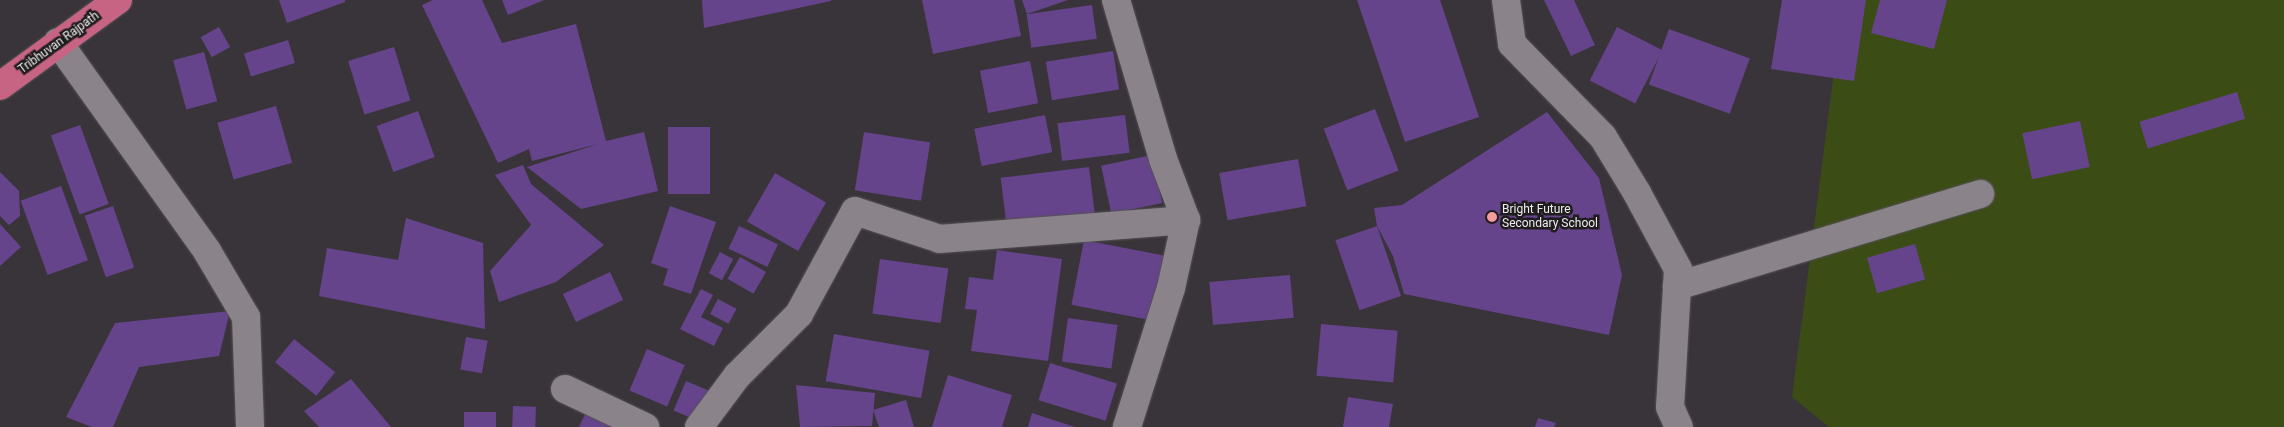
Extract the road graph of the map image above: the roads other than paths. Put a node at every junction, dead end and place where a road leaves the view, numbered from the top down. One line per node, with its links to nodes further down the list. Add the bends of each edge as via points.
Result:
1 (118, 0): 4 (highway, Tribhuvan Rajpath)
2 (1116, 0): 7 (street, via 1163,159)
3 (1506, 0): 8 (street, via 1512,44 1603,137 1638,192 1678,269)
4 (58, 42): 5 (highway, Tribhuvan Rajpath); 10 (street, via 207,251 246,317)
5 (0, 86)
6 (1980, 194): 8 (street)
7 (1186, 220): 12 (street, via 940,240 855,211 799,314 737,376); 13 (street, via 1171,288)
8 (1677, 286): 14 (street, via 1670,407)
9 (565, 389): 11 (street)
10 (250, 427)
11 (645, 427)
12 (698, 427)
13 (1127, 427)
14 (1679, 427)

